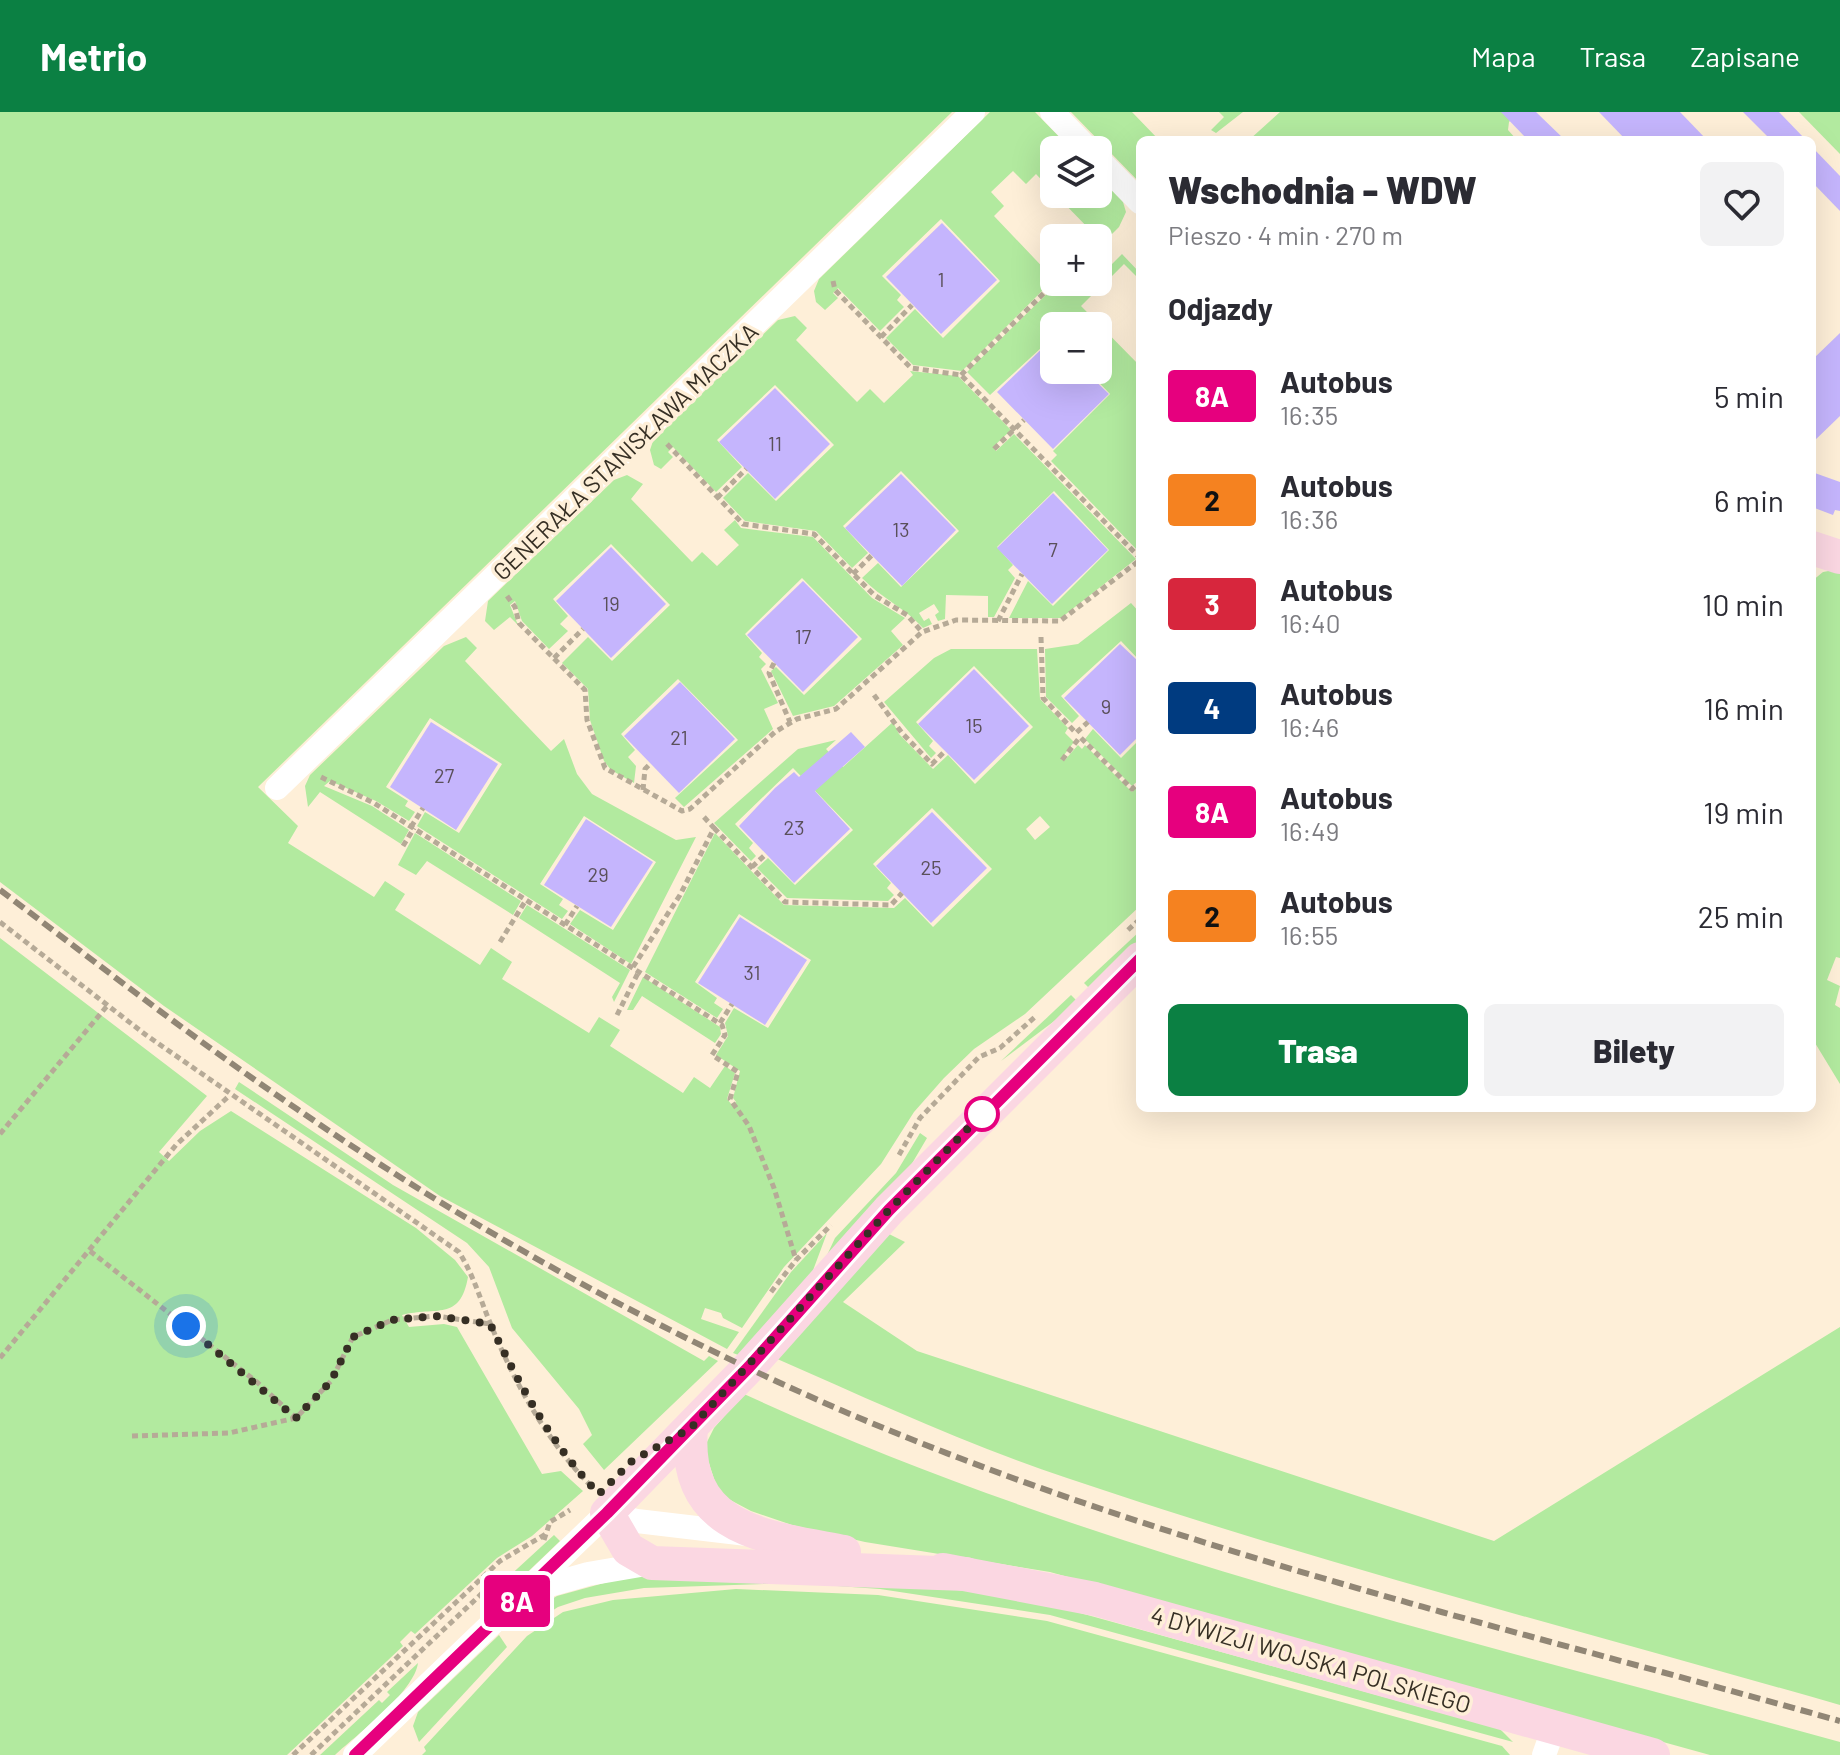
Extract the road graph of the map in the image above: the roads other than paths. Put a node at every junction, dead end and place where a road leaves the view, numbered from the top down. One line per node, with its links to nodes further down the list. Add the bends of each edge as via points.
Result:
1 (973, 112): 8 (street, GENERAŁA STANISŁAWA MACZKA)
2 (1052, 112): 3 (street)
3 (1075, 136)
4 (1112, 173): 5 (street)
5 (1136, 198)
6 (1816, 549): 7 (street)
7 (1840, 557)
8 (277, 788)
9 (1136, 963): 10 (street, via 889,1210)
10 (691, 1428): 11 (street); 12 (street, 4 DYWIZJI WOJSKA POLSKIEGO, via 689,1452 697,1487 722,1515)
11 (591, 1505): 12 (street, 4 DYWIZJI WOJSKA POLSKIEGO, via 637,1521); 13 (street, via 628,1549); 15 (street)
12 (753, 1535): 14 (street, 4 DYWIZJI WOJSKA POLSKIEGO)
13 (652, 1563): 14 (street, 4 DYWIZJI WOJSKA POLSKIEGO); 15 (street, 4 DYWIZJI WOJSKA POLSKIEGO)
14 (966, 1574): 16 (street, 4 DYWIZJI WOJSKA POLSKIEGO, via 1095,1599)
15 (526, 1592): 17 (street)
16 (1549, 1741): 18 (street, 4 DYWIZJI WOJSKA POLSKIEGO)
17 (355, 1755)
18 (1653, 1755)

